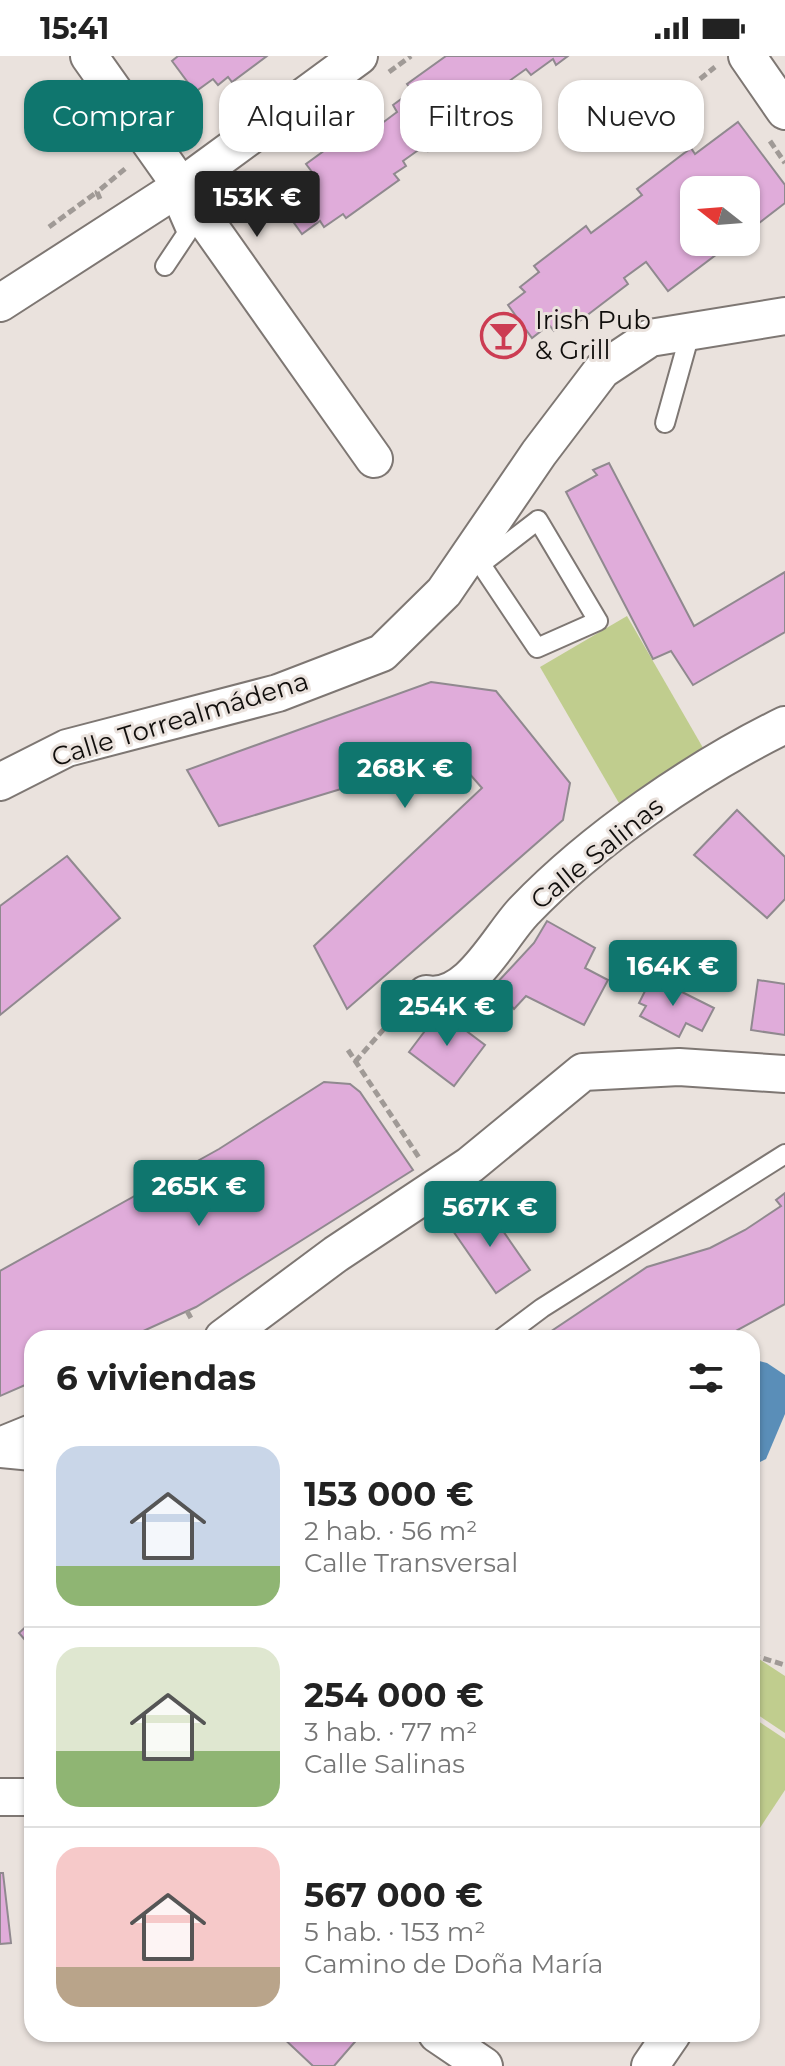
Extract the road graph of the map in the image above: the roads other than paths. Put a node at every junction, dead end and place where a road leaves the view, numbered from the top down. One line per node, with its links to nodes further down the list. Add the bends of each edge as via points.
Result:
1 (89, 56): 5 (street)
2 (359, 56): 5 (street)
3 (747, 56): 4 (street)
4 (785, 111)
5 (177, 190): 6 (lane, via 187,233); 7 (street); 11 (street)
6 (165, 266)
7 (0, 303)
8 (785, 316): 9 (street, Calle Torrealmádena)
9 (691, 330): 10 (lane); 12 (street, Calle Torrealmádena, via 650,338 602,370 539,453)
10 (665, 423)
11 (374, 459)
12 (477, 558): 12 (lane, via 537,648 598,621 538,520); 14 (street, Calle Torrealmádena, via 382,653 278,693 67,748)
13 (785, 725): 15 (street, Calle Salinas, via 670,794 597,846 524,912 472,975 444,993)
14 (0, 782)
15 (428, 994)
16 (785, 1074): 18 (street, via 679,1067 583,1072 470,1165)
17 (785, 1154): 19 (lane)
18 (234, 1330)
19 (513, 1330)
20 (24, 1436): 21 (street)
21 (0, 1446)
22 (0, 1458): 23 (lane)
23 (24, 1460)
24 (0, 1797): 25 (street)
25 (24, 1797)
26 (449, 2042): 28 (street)
27 (666, 2042): 29 (street)
28 (484, 2066)
29 (650, 2066)

